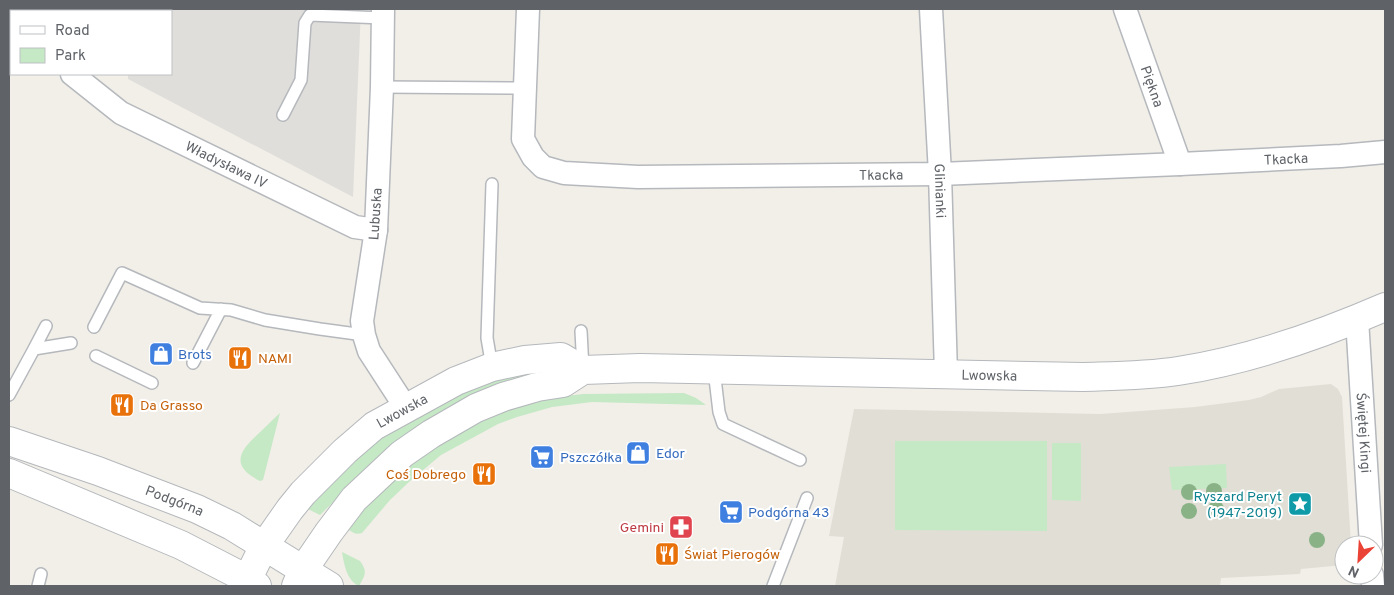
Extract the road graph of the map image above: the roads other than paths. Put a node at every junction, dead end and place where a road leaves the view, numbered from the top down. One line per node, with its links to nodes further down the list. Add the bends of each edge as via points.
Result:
1 (528, 9): 8 (street, Tkacka)
2 (931, 9): 12 (street, Glinianki)
3 (1125, 9): 11 (street, Piękna)
4 (319, 12): 5 (lane); 9 (lane, via 310,15 305,23 301,80)
5 (383, 14): 7 (street, Lubuska)
6 (84, 77): 14 (street, Władysława IV, via 121,114 356,227)
7 (382, 87): 8 (lane); 14 (street, Lubuska)
8 (525, 88): 12 (street, Tkacka, via 524,139 533,157 543,167 561,173 638,178)
9 (283, 115)
10 (1385, 152): 11 (street, Tkacka)
11 (1180, 164): 12 (street, Tkacka)
12 (940, 174): 29 (street, Glinianki)
13 (492, 184): 26 (lane, via 487,338)
14 (376, 230): 21 (street, Lubuska, via 362,321)
15 (1385, 307): 17 (street, Lwowska)
16 (221, 309): 19 (lane, via 200,308 122,273); 21 (lane, via 265,320); 25 (lane)
17 (1357, 319): 29 (street, Lwowska, via 1252,356 1177,371 1083,377); 37 (street, Świętej Kingi)
18 (46, 326): 23 (lane)
19 (94, 327)
20 (581, 331): 27 (lane)
21 (364, 335): 32 (street, Lubuska, via 369,351)
22 (72, 343): 23 (lane)
23 (34, 349): 31 (lane)
24 (96, 356): 30 (lane)
25 (193, 363)
26 (492, 367): 27 (street, Lwowska, via 561,357); 32 (street, Lwowska, via 456,381)
27 (583, 370): 28 (street, Lwowska); 40 (street, Lwowska, via 563,383 537,387 476,408 402,454 354,499)
28 (714, 370): 29 (street, Lwowska); 34 (lane, via 718,412 723,424)
29 (946, 374)
30 (152, 383)
31 (9, 395)
32 (406, 408): 38 (street, Lwowska, via 374,426 316,479)
33 (9, 441): 38 (street, Podgórna, via 197,509)
34 (800, 460)
35 (9, 473): 41 (street, via 181,545)
36 (807, 498): 44 (lane)
37 (1370, 535)
38 (264, 546): 40 (street, Podgórna); 41 (street, Lwowska)
39 (41, 574): 42 (lane)
40 (300, 578): 43 (street, Podgórna)
41 (249, 584)
42 (38, 586)
43 (329, 586)
44 (773, 586)

